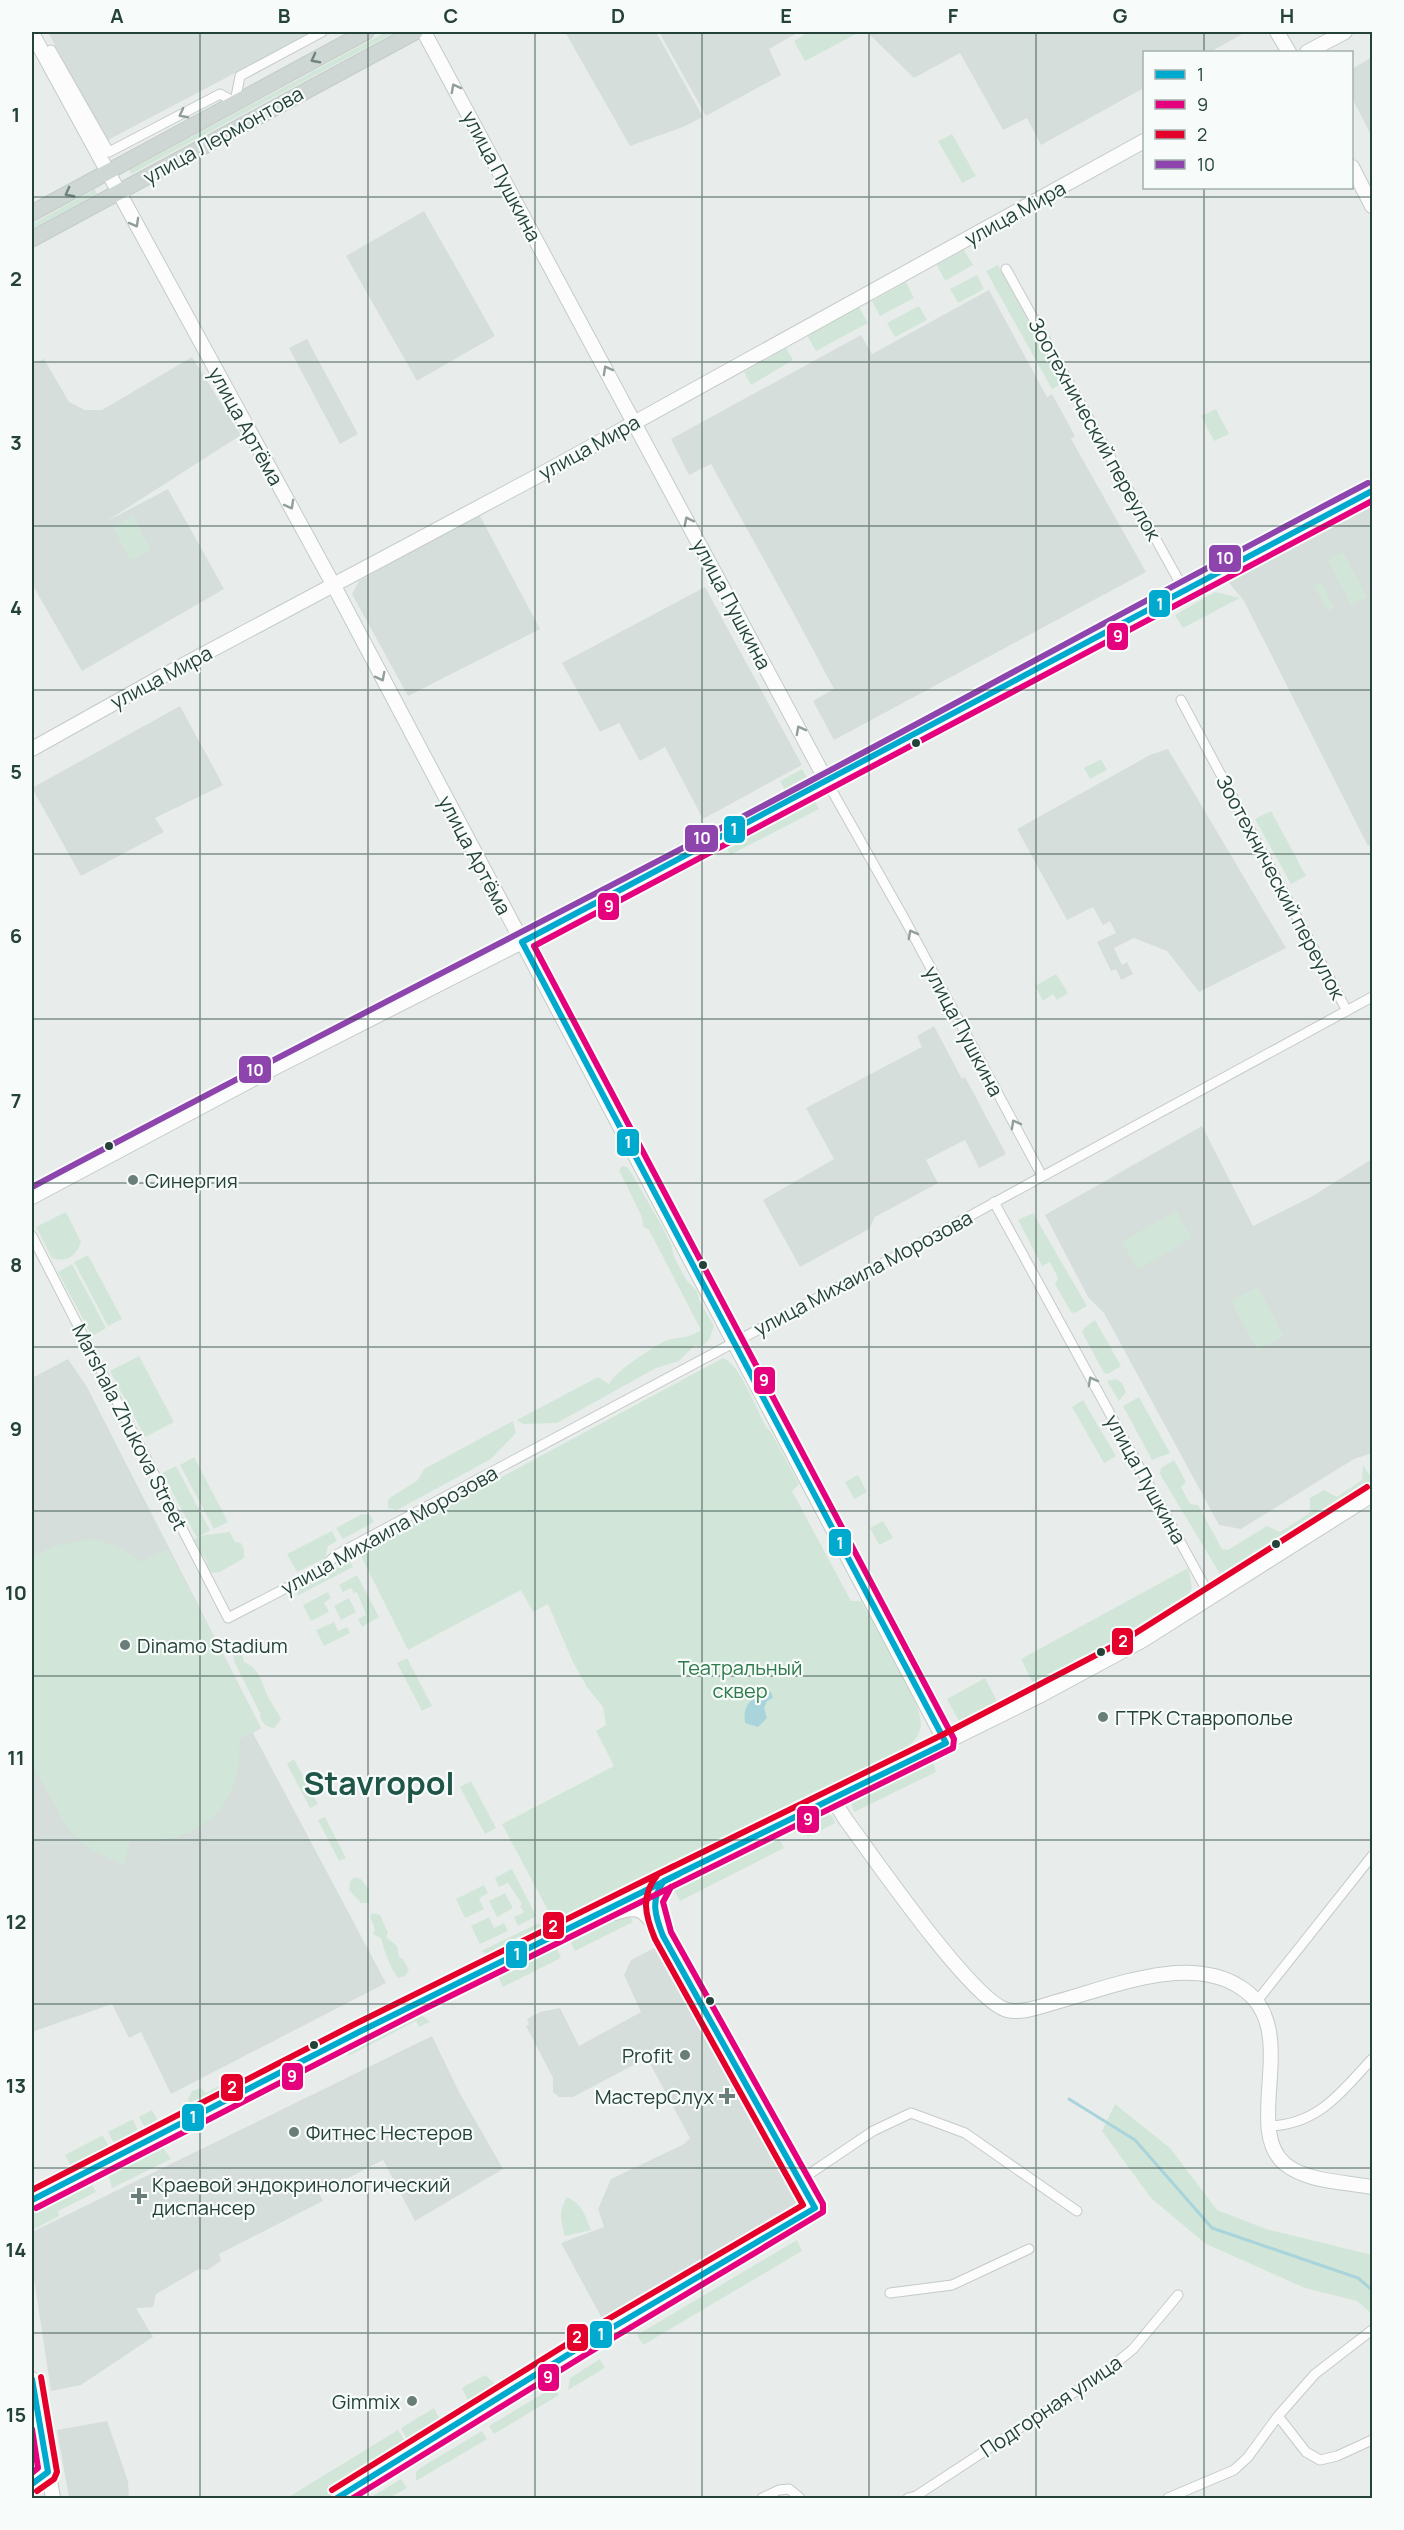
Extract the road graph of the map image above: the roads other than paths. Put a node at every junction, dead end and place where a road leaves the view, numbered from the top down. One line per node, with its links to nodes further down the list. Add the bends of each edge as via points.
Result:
1 (322, 32): 11 (street, via 240,76)
2 (366, 32): 11 (main road, улица Лермонтова, one-way to 11)
3 (415, 32): 15 (main road, улица Лермонтова)
4 (424, 32): 20 (main road, улица Пушкина, one-way to 4)
5 (1277, 32): 8 (main road)
6 (1346, 32): 9 (main road)
7 (32, 33): 10 (main road, улица Артёма)
8 (1288, 51)
9 (1309, 51)
10 (44, 55): 11 (street, one-way to 10, via 220,94 109,152 51,50); 14 (main road, улица Артёма)
11 (235, 102): 14 (main road, улица Лермонтова)
12 (1143, 142): 20 (main road, улица Мира)
13 (1353, 169): 16 (main road)
14 (107, 172): 15 (main road, улица Артёма); 17 (main road, улица Лермонтова, one-way to 17)
15 (118, 193): 18 (main road, улица Лермонтова); 22 (main road, улица Артёма, one-way to 22)
16 (1372, 206)
17 (32, 213)
18 (32, 239)
19 (1006, 269): 23 (street, Зоотехнический переулок)
20 (635, 422): 22 (main road, улица Мира); 26 (main road, улица Пушкина, one-way to 20)
21 (1372, 492): 23 (main road)
22 (334, 586): 25 (main road, улица Мира); 27 (main road, улица Артёма, one-way to 27)
23 (1184, 590): 26 (main road)
24 (1181, 700): 29 (street, Зоотехнический переулок)
25 (32, 749)
26 (827, 782): 27 (main road); 30 (street, улица Пушкина, one-way to 26)
27 (522, 942): 31 (main road); 34 (main road, улица Артёма)
28 (1372, 997): 29 (street, улица Михаила Морозова)
29 (1347, 1011): 30 (street, улица Михаила Морозова)
30 (1042, 1176): 32 (street, улица Михаила Морозова)
31 (32, 1197)
32 (994, 1202): 34 (street, улица Михаила Морозова); 36 (street, улица Пушкина, one-way to 32)
33 (32, 1236): 37 (street, Marshala Zhukova Street)
34 (733, 1343): 37 (street, улица Михаила Морозова, via 336,1555 321,1570); 38 (main road, улица Артёма)
35 (1372, 1495): 36 (main road)
36 (1211, 1598): 38 (main road, via 1127,1649)
37 (228, 1618)
38 (946, 1743): 39 (main road)
39 (832, 1798): 41 (main road); 44 (main road, via 944,1951 995,2004 1007,2010 1038,2007 1150,1977 1196,1972 1230,1980)
40 (1372, 1856): 44 (street)
41 (664, 1881): 42 (main road); 43 (main road, via 656,1889 653,1907)
42 (585, 1920): 43 (main road, via 632,1908 646,1915); 49 (main road, via 357,2032)
43 (663, 1936): 47 (main road)
44 (1257, 2001): 46 (main road, via 1268,2026 1270,2043)
45 (1372, 2059): 46 (street, via 1332,2102 1304,2120)
46 (1270, 2126): 48 (main road, via 1276,2152 1296,2170)
47 (799, 2181): 50 (street, via 873,2131 911,2112 965,2133); 62 (main road, via 815,2208 598,2336)
48 (1372, 2187)
49 (32, 2200)
50 (1077, 2211)
51 (1029, 2250): 52 (street, via 952,2285)
52 (890, 2293)
53 (1178, 2295): 65 (street, Подгорная улица, via 1133,2349 1105,2372)
54 (1372, 2330): 56 (street, via 1315,2374)
55 (32, 2379): 58 (main road)
56 (1278, 2416): 57 (street, via 1306,2452 1320,2460); 60 (street, via 1234,2470)
57 (1372, 2440)
58 (48, 2472): 59 (main road); 61 (main road)
59 (32, 2484)
60 (1169, 2498)
61 (53, 2499)
62 (336, 2499)
63 (762, 2499): 64 (street, via 789,2489)
64 (800, 2499)
65 (908, 2499)

